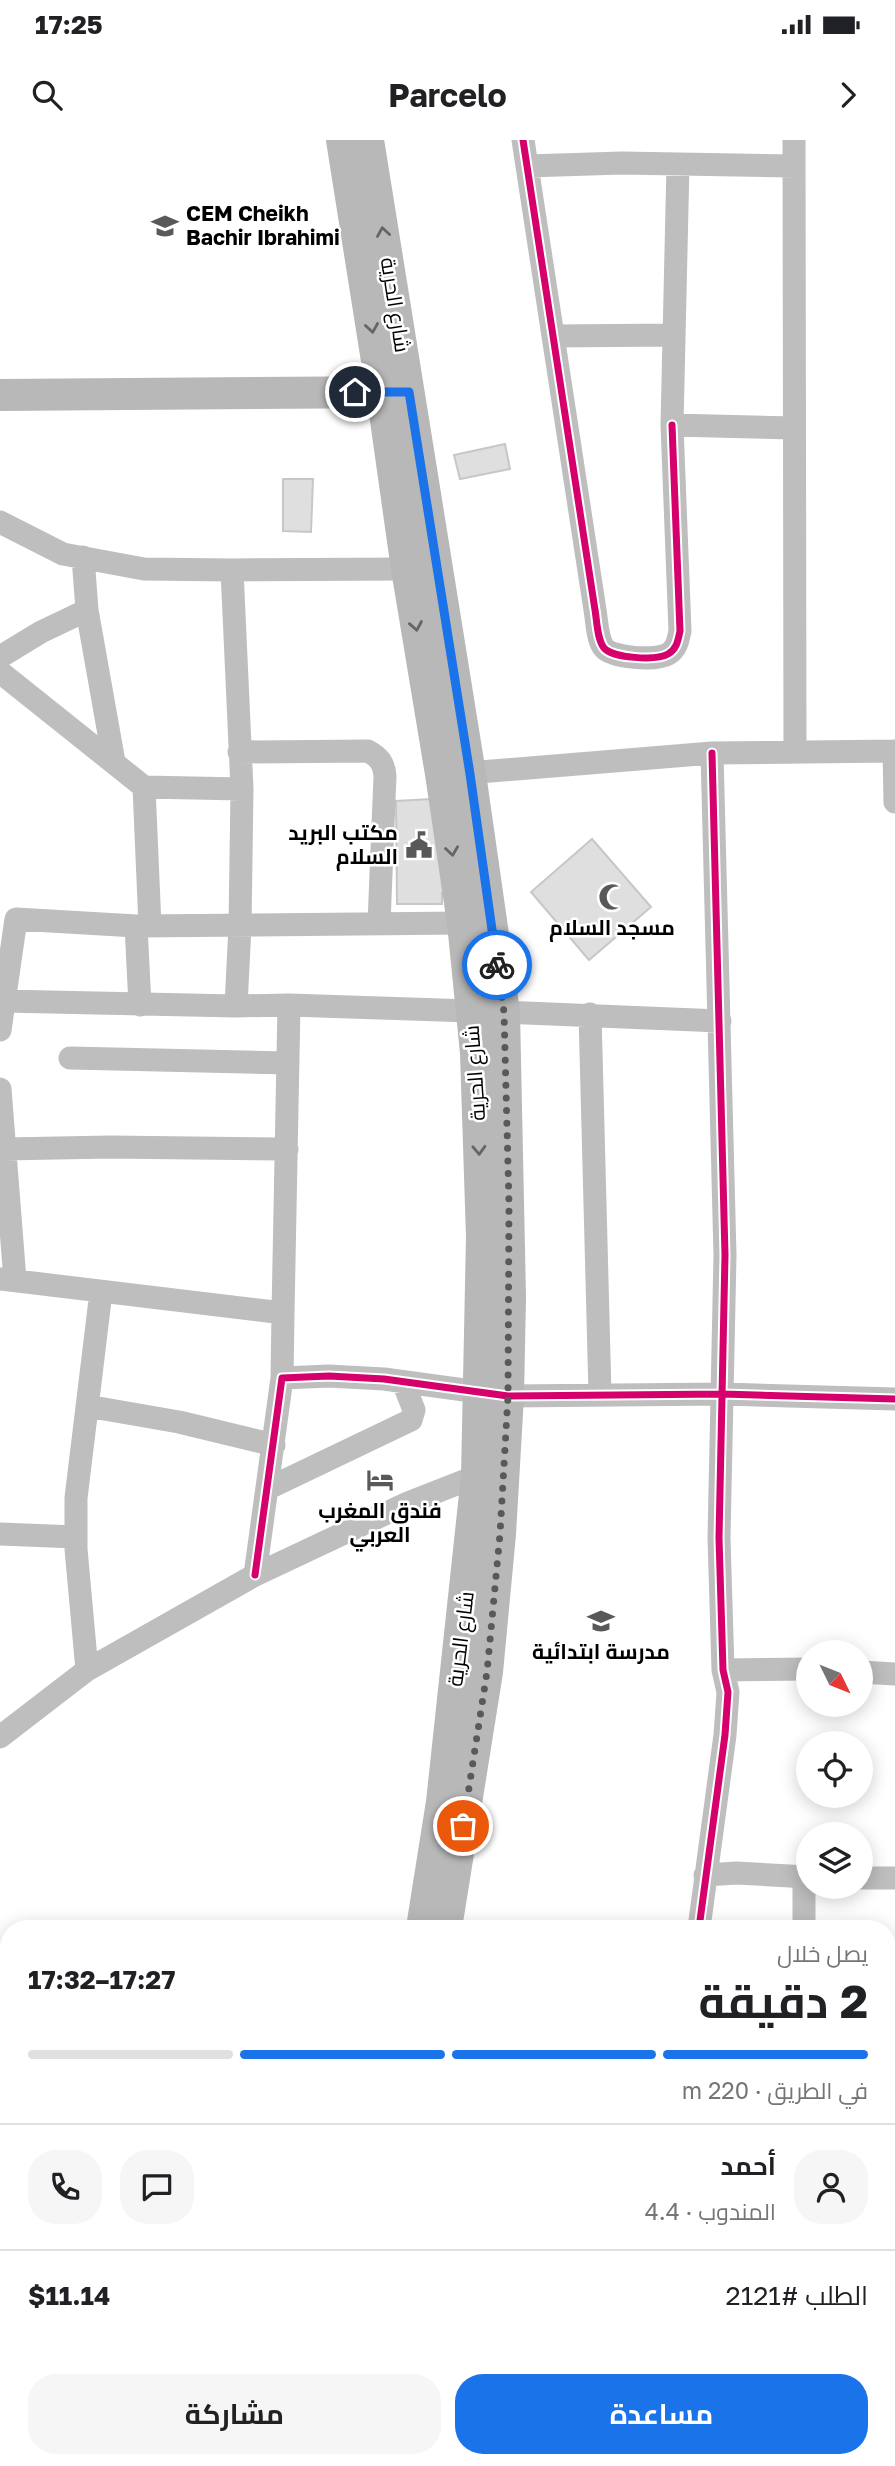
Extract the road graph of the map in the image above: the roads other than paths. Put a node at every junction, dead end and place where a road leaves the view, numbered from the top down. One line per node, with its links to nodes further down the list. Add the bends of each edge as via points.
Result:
1 (342, 140): 10 (main road, شارع الحرية, one-way to 10)
2 (368, 140): 10 (main road, شارع الحرية, one-way to 2)
3 (523, 140): 6 (street)
4 (794, 140): 7 (street)
5 (678, 164): 6 (street); 7 (street); 8 (street)
6 (527, 166): 9 (street)
7 (794, 166): 13 (street)
8 (674, 335): 9 (street); 12 (street)
9 (554, 336): 12 (street, via 597,622 601,644 611,654 652,657 667,655 677,646)
10 (395, 392): 11 (main road); 17 (main road, شارع الحرية); 26 (main road, شارع الحرية)
11 (0, 394)
12 (671, 425): 13 (street)
13 (794, 428): 21 (street)
14 (0, 522): 15 (street, via 63,554)
15 (83, 557): 16 (street, via 144,569); 18 (street)
16 (232, 569): 17 (street); 23 (street)
17 (407, 569): 26 (main road, شارع الحرية, one-way to 26)
18 (88, 610): 19 (street); 25 (street)
19 (0, 657)
20 (0, 672): 25 (street)
21 (795, 751): 22 (street); 24 (street)
22 (894, 751): 29 (street)
23 (239, 752): 28 (street); 31 (street, via 368,751 377,756 385,776)
24 (712, 753): 26 (street); 42 (street)
25 (114, 762): 27 (street)
26 (456, 774): 32 (main road, شارع الحرية, one-way to 32); 40 (main road, شارع الحرية)
27 (144, 787): 28 (street); 33 (street)
28 (242, 789): 34 (street)
29 (895, 802)
30 (8, 919): 33 (street); 35 (street)
31 (379, 923): 32 (street); 34 (street)
32 (463, 923): 39 (main road, شارع الحرية)
33 (143, 926): 34 (street); 36 (street)
34 (240, 926): 38 (street)
35 (3, 1000): 36 (street); 43 (street)
36 (140, 1005): 38 (street)
37 (289, 1005): 38 (street); 39 (street); 45 (street)
38 (236, 1006)
39 (471, 1011): 54 (main road, شارع الحرية, one-way to 54)
40 (504, 1012): 41 (street); 54 (main road, شارع الحرية, via 510,1217)
41 (590, 1014): 42 (street); 55 (street)
42 (720, 1021): 56 (street)
43 (0, 1030)
44 (70, 1058): 45 (street)
45 (288, 1063): 48 (street)
46 (0, 1088): 47 (street)
47 (4, 1149): 48 (street); 49 (street)
48 (287, 1149): 51 (street)
49 (8, 1280): 50 (street)
50 (101, 1292): 51 (street); 58 (street)
51 (283, 1313): 52 (street)
52 (282, 1378): 53 (street); 59 (street)
53 (403, 1381): 54 (street); 61 (street, via 414,1410 411,1420)
54 (493, 1394): 55 (street); 60 (main road, شارع الحرية); 77 (main road, شارع الحرية, via 500,1534 487,1672)
55 (600, 1394): 56 (street)
56 (723, 1394): 57 (street); 67 (street, via 719,1538)
57 (895, 1399)
58 (87, 1406): 59 (street); 63 (street)
59 (274, 1445): 61 (street)
60 (477, 1476): 64 (street, via 408,1503); 76 (main road, شارع الحرية, via 442,1802)
61 (269, 1488): 64 (street)
62 (0, 1534): 63 (street)
63 (76, 1537): 66 (street)
64 (256, 1575): 66 (street)
65 (796, 1669): 67 (street)
66 (87, 1670): 70 (street)
67 (723, 1670): 71 (street, via 728,1692 725,1735)
68 (873, 1673): 69 (street)
69 (895, 1674)
70 (0, 1737)
71 (705, 1875): 72 (street); 78 (street)
72 (796, 1876)
73 (873, 1878): 74 (street)
74 (895, 1878)
75 (805, 1899): 79 (street)
76 (423, 1920)
77 (447, 1920)
78 (700, 1920)
79 (804, 1920)

